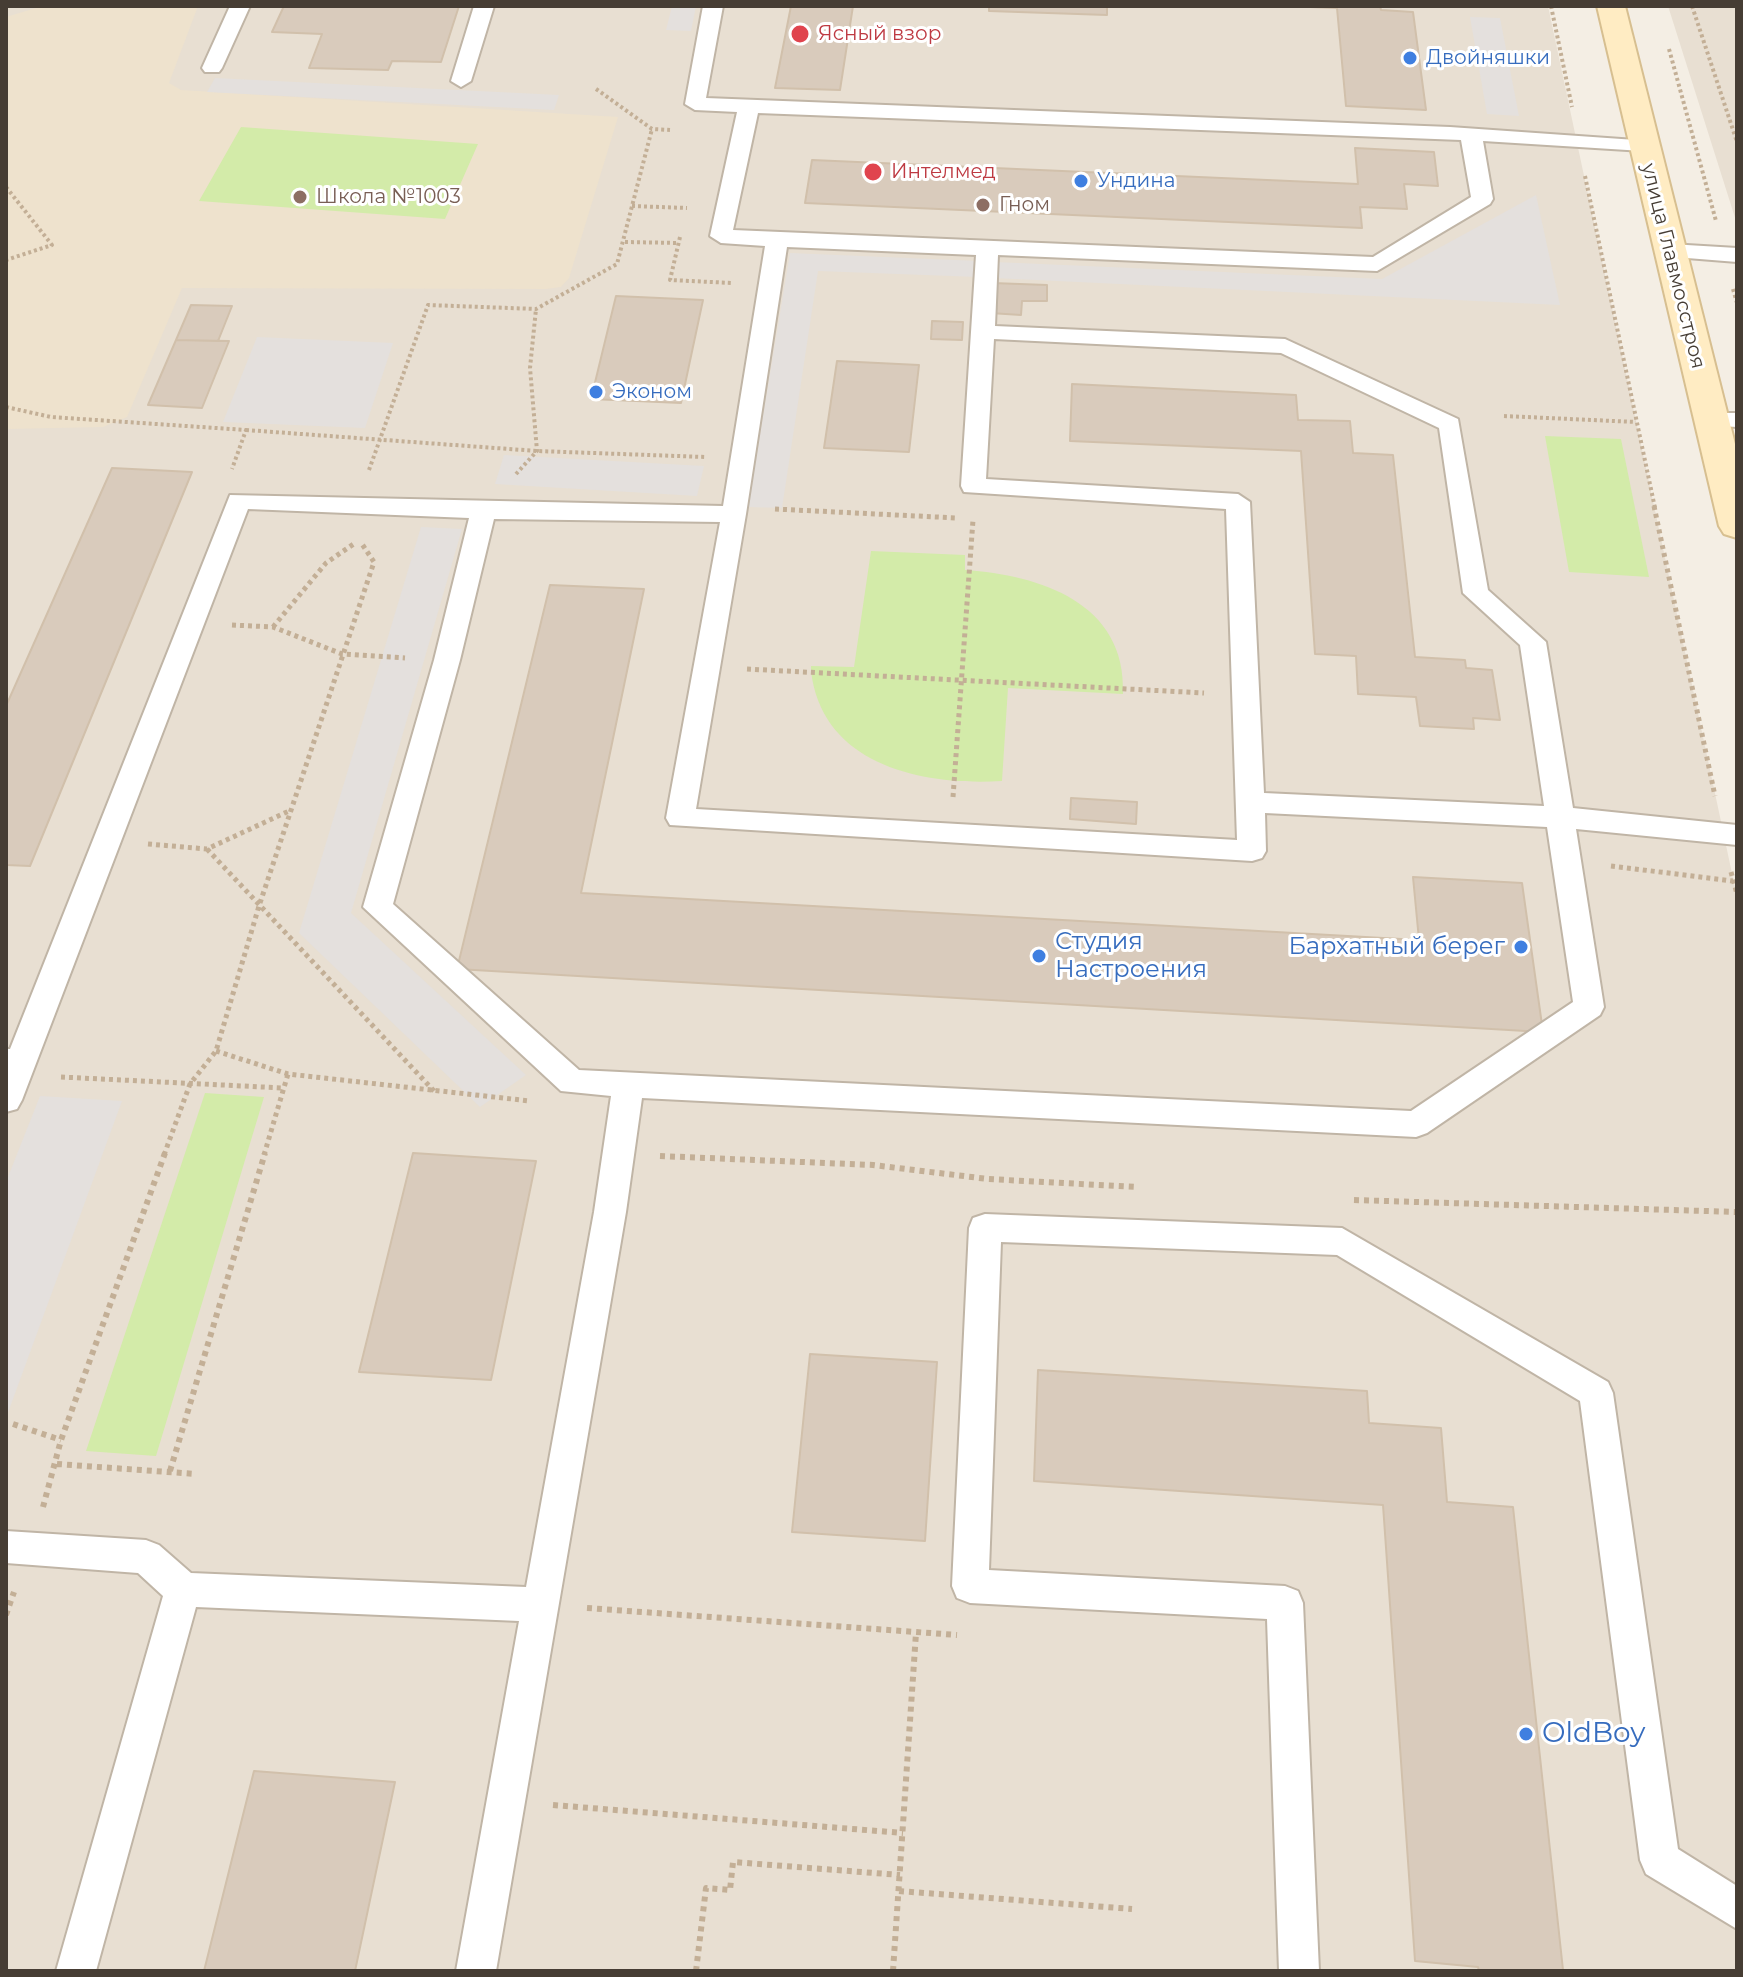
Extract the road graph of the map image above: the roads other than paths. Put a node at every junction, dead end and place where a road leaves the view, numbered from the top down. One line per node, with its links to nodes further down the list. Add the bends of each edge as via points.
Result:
1 (240, 6): 5 (lane)
2 (484, 6): 6 (lane)
3 (713, 6): 7 (lane, via 695,104)
4 (1611, 6): 9 (street, улица Главмосстроя)
5 (212, 68)
6 (461, 81)
7 (749, 106): 8 (lane); 10 (lane, via 721,236)
8 (1471, 134): 9 (lane); 11 (lane, via 1482,199 1377,264)
9 (1643, 145): 12 (street, улица Главмосстроя)
10 (777, 240): 11 (lane); 16 (lane)
11 (987, 248): 14 (lane)
12 (1670, 251): 13 (lane); 15 (street, улица Главмосстроя)
13 (1731, 255)
14 (983, 332): 19 (lane, via 973,486 1238,502); 20 (lane, via 1285,346 1450,424 1476,593 1533,642)
15 (1724, 420): 18 (street, улица Главмосстроя)
16 (734, 510): 17 (lane); 19 (lane, via 680,818 1252,851)
17 (483, 511): 22 (lane, via 239,501); 23 (lane, via 378,907 572,1082)
18 (1737, 526)
19 (1250, 802): 20 (lane)
20 (1560, 817): 21 (lane); 23 (lane, via 1589,1007 1416,1124)
21 (1730, 835)
22 (13, 1061): 24 (lane)
23 (628, 1087): 27 (lane)
24 (6, 1100)
25 (18, 1548): 26 (lane, via 146,1557)
26 (183, 1590): 27 (lane); 29 (lane)
27 (541, 1605): 30 (lane)
28 (1737, 1909): 31 (lane, via 1660,1860 1596,1393 1342,1242 985,1228 970,1586 1285,1603)
29 (76, 1971)
30 (476, 1971)
31 (1299, 1971)

